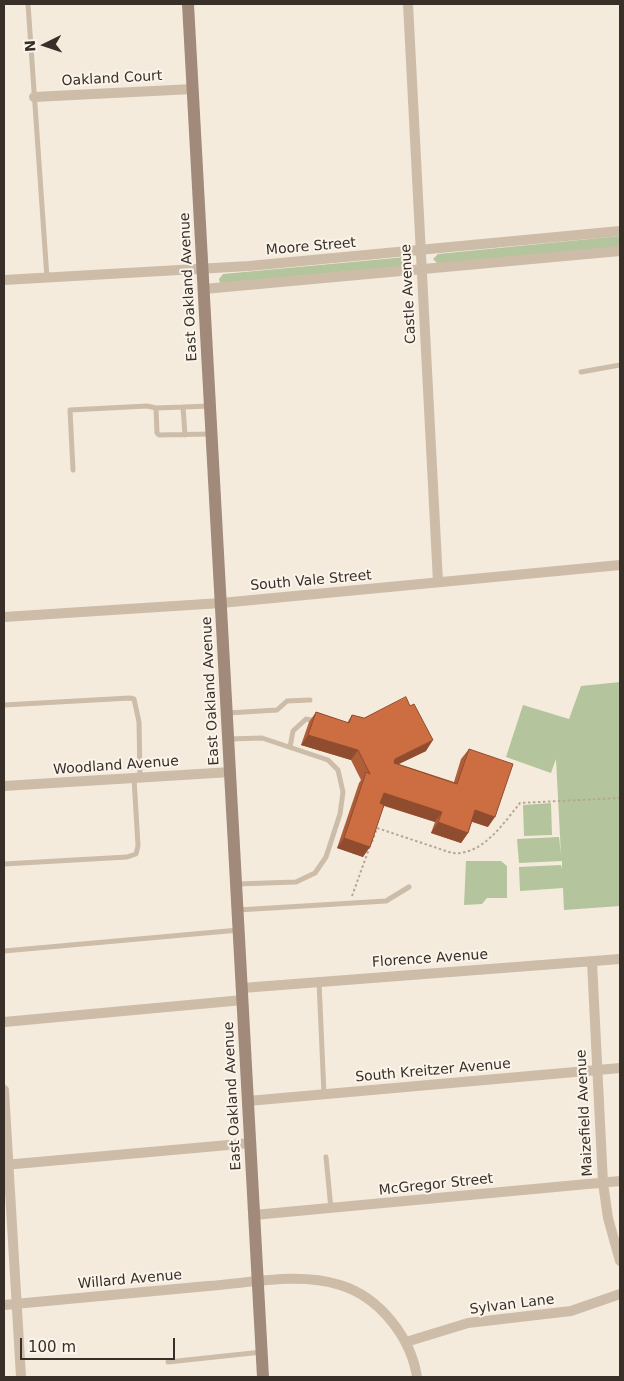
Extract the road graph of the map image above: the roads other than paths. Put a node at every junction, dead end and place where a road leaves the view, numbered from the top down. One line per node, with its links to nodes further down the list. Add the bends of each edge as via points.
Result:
1 (28, 4): 5 (lane)
2 (188, 4): 4 (main road, East Oakland Avenue)
3 (408, 4): 7 (street, Castle Avenue)
4 (193, 89): 5 (street, Oakland Court); 9 (main road, East Oakland Avenue)
5 (34, 97): 11 (lane)
6 (620, 232): 7 (street, Moore Street)
7 (420, 249): 9 (street, Moore Street); 10 (street, Castle Avenue)
8 (620, 251): 10 (street)
9 (203, 269): 11 (street, Moore Street); 13 (main road, East Oakland Avenue)
10 (421, 270): 13 (street); 23 (street, Castle Avenue)
11 (47, 278): 12 (street, Moore Street)
12 (4, 280)
13 (204, 289): 16 (main road, East Oakland Avenue)
14 (620, 365): 15 (lane)
15 (581, 372)
16 (211, 406): 17 (lane); 19 (main road, East Oakland Avenue)
17 (182, 407): 18 (lane); 20 (lane)
18 (156, 408): 20 (lane, via 159,435); 21 (lane, via 70,410)
19 (212, 434): 20 (lane); 24 (main road, East Oakland Avenue)
20 (185, 435)
21 (73, 470)
22 (620, 565): 23 (street, South Vale Street)
23 (438, 582): 24 (street, South Vale Street)
24 (221, 603): 25 (street, South Vale Street); 28 (main road, East Oakland Avenue)
25 (4, 618)
26 (310, 700): 28 (lane, via 287,701 277,710)
27 (4, 705): 33 (lane, via 134,699 139,722)
28 (228, 713): 30 (main road, East Oakland Avenue)
29 (324, 723): 31 (lane, via 306,719 293,731)
30 (229, 739): 31 (lane, via 262,738); 32 (main road, East Oakland Avenue)
31 (290, 747): 36 (lane, via 328,760 341,778 343,800 326,857 315,873 299,881)
32 (231, 772): 33 (street, Woodland Avenue); 36 (main road, East Oakland Avenue)
33 (137, 778): 34 (street, Woodland Avenue); 35 (lane, via 136,854)
34 (4, 786)
35 (4, 864)
36 (237, 884): 38 (main road, East Oakland Avenue)
37 (409, 887): 38 (lane, via 386,901)
38 (238, 910): 39 (main road, East Oakland Avenue)
39 (239, 930): 40 (lane); 44 (main road, East Oakland Avenue)
40 (4, 951)
41 (620, 959): 42 (street, Florence Avenue)
42 (592, 962): 43 (street, Florence Avenue); 47 (street, Maizefield Avenue)
43 (319, 982): 44 (street, Florence Avenue); 49 (lane)
44 (243, 994): 45 (street, Florence Avenue); 50 (main road, East Oakland Avenue)
45 (4, 1022)
46 (620, 1068): 47 (street, South Kreitzer Avenue)
47 (597, 1070): 49 (street, South Kreitzer Avenue); 55 (street, Maizefield Avenue)
48 (4, 1090): 53 (street)
49 (324, 1094): 50 (street, South Kreitzer Avenue)
50 (248, 1101): 51 (main road, East Oakland Avenue)
51 (250, 1143): 53 (street); 57 (main road, East Oakland Avenue)
52 (326, 1157): 56 (lane)
53 (6, 1165): 61 (street)
54 (620, 1181): 55 (street, McGregor Street)
55 (603, 1183): 56 (street, McGregor Street); 58 (street, Maizefield Avenue)
56 (330, 1209): 57 (street, McGregor Street)
57 (254, 1215): 59 (main road, East Oakland Avenue)
58 (620, 1260)
59 (258, 1282): 61 (street, Willard Avenue); 63 (street, via 302,1279 343,1286 377,1308); 64 (main road, East Oakland Avenue)
60 (620, 1294): 63 (street, Sylvan Lane, via 571,1310 468,1324)
61 (16, 1304): 62 (street, Willard Avenue); 66 (street)
62 (4, 1305)
63 (406, 1342): 68 (street)
64 (262, 1352): 65 (lane); 67 (main road, East Oakland Avenue)
65 (168, 1362)
66 (20, 1377)
67 (263, 1377)
68 (417, 1377)

